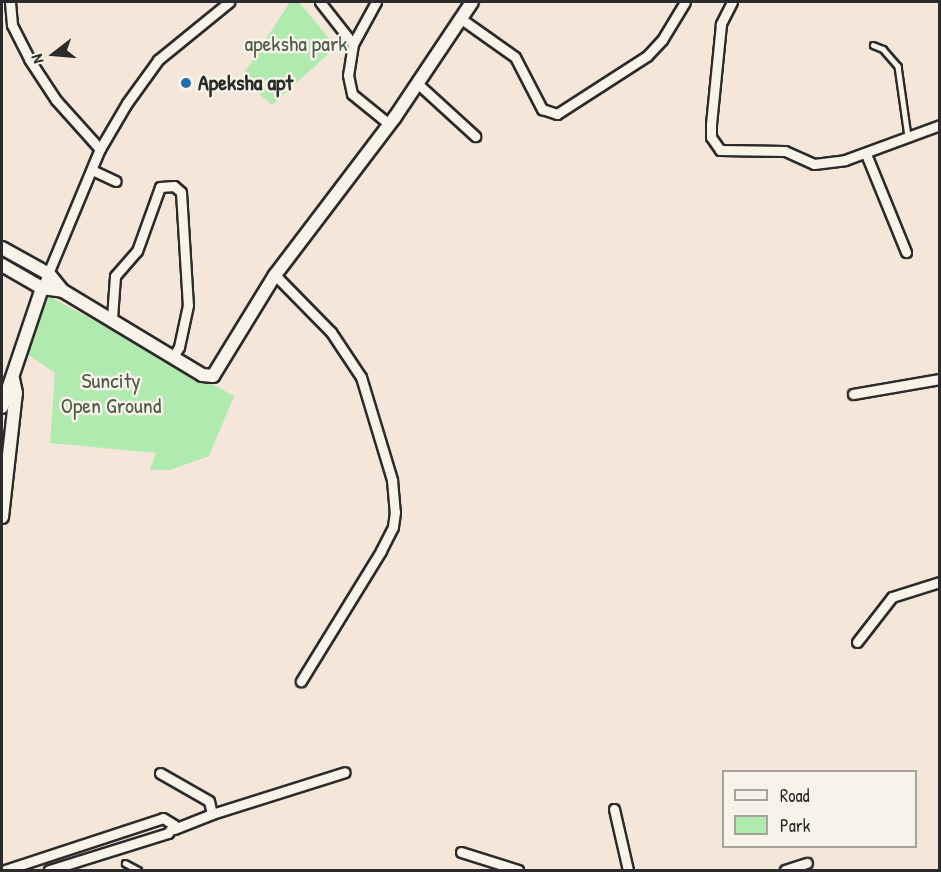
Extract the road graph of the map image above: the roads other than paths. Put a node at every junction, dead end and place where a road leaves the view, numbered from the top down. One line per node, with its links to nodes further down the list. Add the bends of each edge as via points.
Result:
1 (10, 2): 16 (street, via 12,25 29,59 56,100)
2 (229, 2): 16 (street, via 158,60)
3 (320, 2): 9 (street)
4 (376, 2): 9 (street)
5 (472, 2): 8 (street)
6 (685, 2): 8 (street, via 662,40 647,56 557,114 542,109 515,57)
7 (732, 2): 17 (street, via 721,24 711,124 715,145 725,151 785,151 814,164)
8 (460, 18): 11 (street)
9 (353, 44): 12 (street, via 348,75 352,94)
10 (873, 45): 15 (lane, via 883,49 898,66)
11 (417, 83): 12 (street); 14 (street)
12 (389, 124): 24 (street)
13 (939, 125): 15 (street)
14 (475, 136)
15 (908, 138): 17 (street)
16 (100, 149): 18 (street)
17 (866, 154): 21 (street)
18 (92, 170): 19 (street); 23 (street)
19 (116, 181)
20 (2, 248): 23 (street)
21 (906, 252)
22 (2, 265): 25 (street)
23 (49, 274): 25 (street); 26 (street)
24 (275, 275): 28 (street, via 213,376 202,375); 36 (street, via 332,332 361,377 392,480 395,513 381,551)
25 (42, 288): 26 (street); 29 (street)
26 (63, 291): 27 (street)
27 (112, 318): 28 (street); 28 (street, via 115,276 137,251 160,187 174,186 181,192 188,305 180,347)
28 (173, 357)
29 (16, 373): 32 (street, via 4,392); 33 (street)
30 (939, 379): 31 (street)
31 (853, 394)
32 (2, 407)
33 (2, 517)
34 (939, 582): 35 (street, via 892,597)
35 (857, 642)
36 (301, 681)
37 (345, 772): 40 (street)
38 (160, 773): 40 (street, via 209,801)
39 (615, 808): 49 (street)
40 (212, 814): 41 (street)
41 (174, 829): 45 (street, via 172,820 163,818); 46 (street)
42 (461, 852): 48 (street)
43 (125, 863): 47 (lane)
44 (807, 863): 50 (street)
45 (5, 870)
46 (49, 870)
47 (138, 870)
48 (518, 870)
49 (628, 870)
50 (785, 870)

